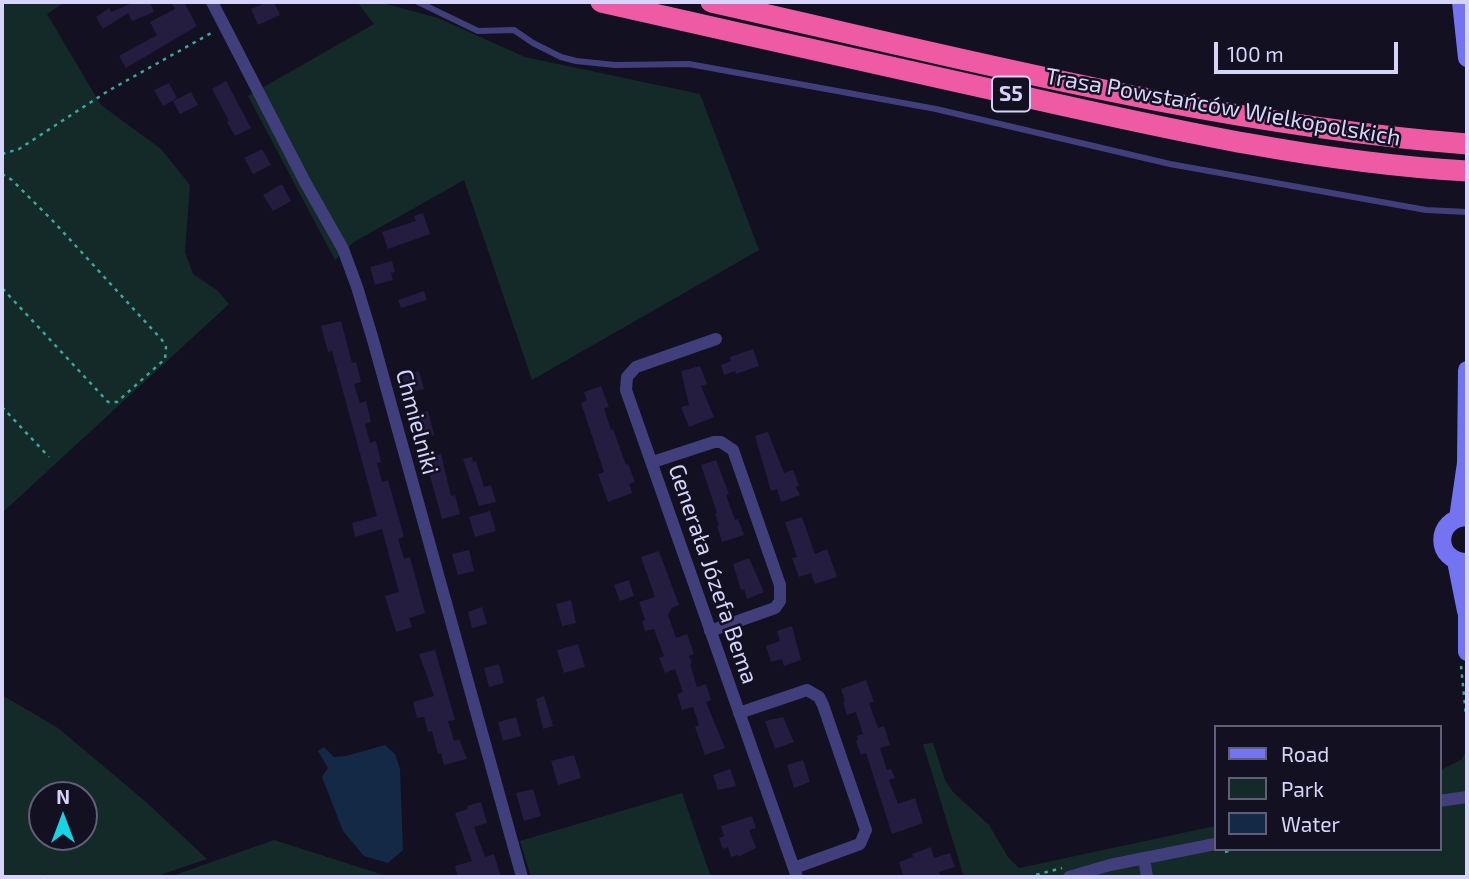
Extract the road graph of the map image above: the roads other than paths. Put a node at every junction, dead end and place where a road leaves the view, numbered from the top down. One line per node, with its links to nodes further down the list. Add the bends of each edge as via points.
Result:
1 (212, 2): 25 (street, Chmielniki, via 353,274)
2 (418, 2): 9 (lane, via 478,31 514,30 576,61 688,64 936,109 1170,164 1426,210)
3 (601, 2): 8 (highway, Trasa Powstańców Wielkopolskich / S5, via 1099,114 1237,141)
4 (710, 2): 7 (highway, Trasa Powstańców Wielkopolskich / S5, via 1121,93 1281,123)
5 (1461, 2): 6 (main road)
6 (1467, 58)
7 (1467, 144)
8 (1467, 172)
9 (1467, 212)
10 (716, 339): 12 (street, Generała Józefa Bema, via 636,367 627,377 626,390)
11 (1467, 370): 13 (main road)
12 (653, 462): 17 (street, Generała Józefa Bema); 17 (street, via 714,442 733,450 780,585 775,608)
13 (1466, 468): 14 (main road)
14 (1462, 518): 15 (main road, via 1448,524 1442,539 1444,550)
15 (1462, 562): 16 (main road)
16 (1466, 605): 18 (main road)
17 (710, 631): 19 (street, Generała Józefa Bema)
18 (1467, 652)
19 (739, 713): 24 (street, Generała Józefa Bema); 24 (street, via 807,690 823,705 866,830 860,844)
20 (1467, 797): 21 (street)
21 (1441, 801)
22 (1214, 844): 23 (street)
23 (1144, 859): 26 (street); 27 (street)
24 (795, 873)
25 (522, 877)
26 (1069, 877)
27 (1147, 877)

